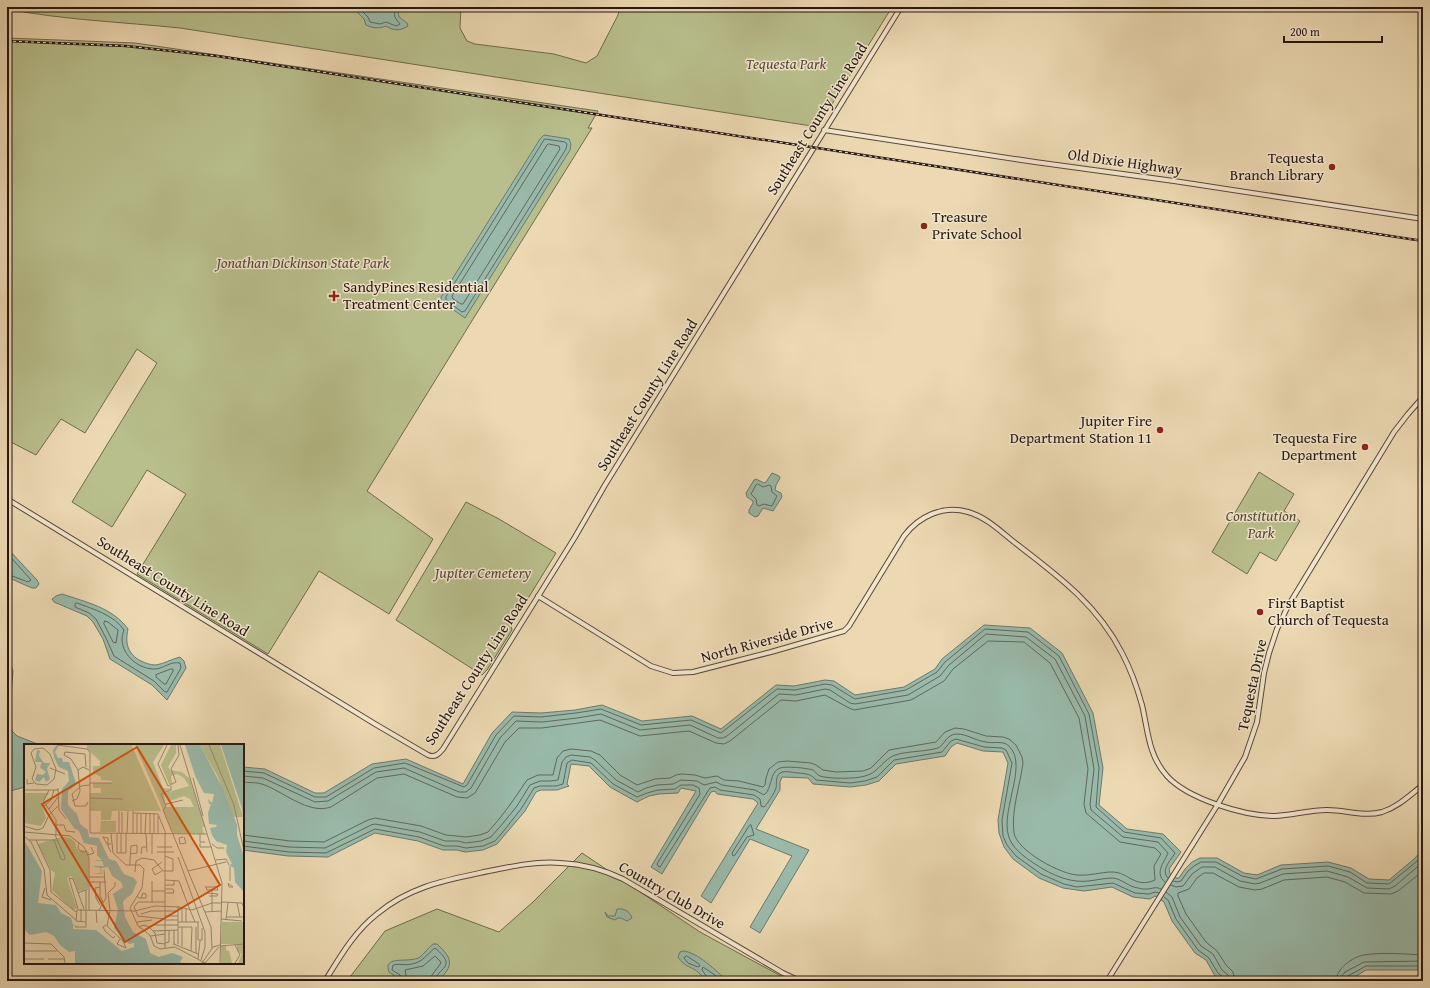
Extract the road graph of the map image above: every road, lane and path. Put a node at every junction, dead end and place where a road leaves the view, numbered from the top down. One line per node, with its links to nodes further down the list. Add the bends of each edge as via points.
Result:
1 (901, 7): 2 (street, Southeast County Line Road)
2 (824, 130): 3 (street, Old Dixie Highway); 6 (street, Southeast County Line Road)
3 (1423, 219)
4 (1423, 397): 8 (street, Tequesta Drive, via 1394,432 1282,617 1268,658 1253,736 1238,771)
5 (7, 499): 6 (street, Southeast County Line Road, via 375,724 432,756 443,749)
6 (538, 596): 8 (street, North Riverside Drive, via 651,666 673,673 693,672 844,631 911,528 936,512 950,510 974,514 988,521 1060,577 1089,605 1107,628 1128,664 1137,689 1151,750 1157,763 1186,791)
7 (1423, 785): 8 (street, North Riverside Drive, via 1391,808 1370,814 1326,810 1268,816)
8 (1218, 804): 11 (street, Tequesta Drive)
9 (325, 981): 10 (street, Country Club Drive, via 360,930 380,911 404,895 440,881 519,865 550,862 587,866 619,877 783,974)
10 (800, 981)
11 (1107, 981)

